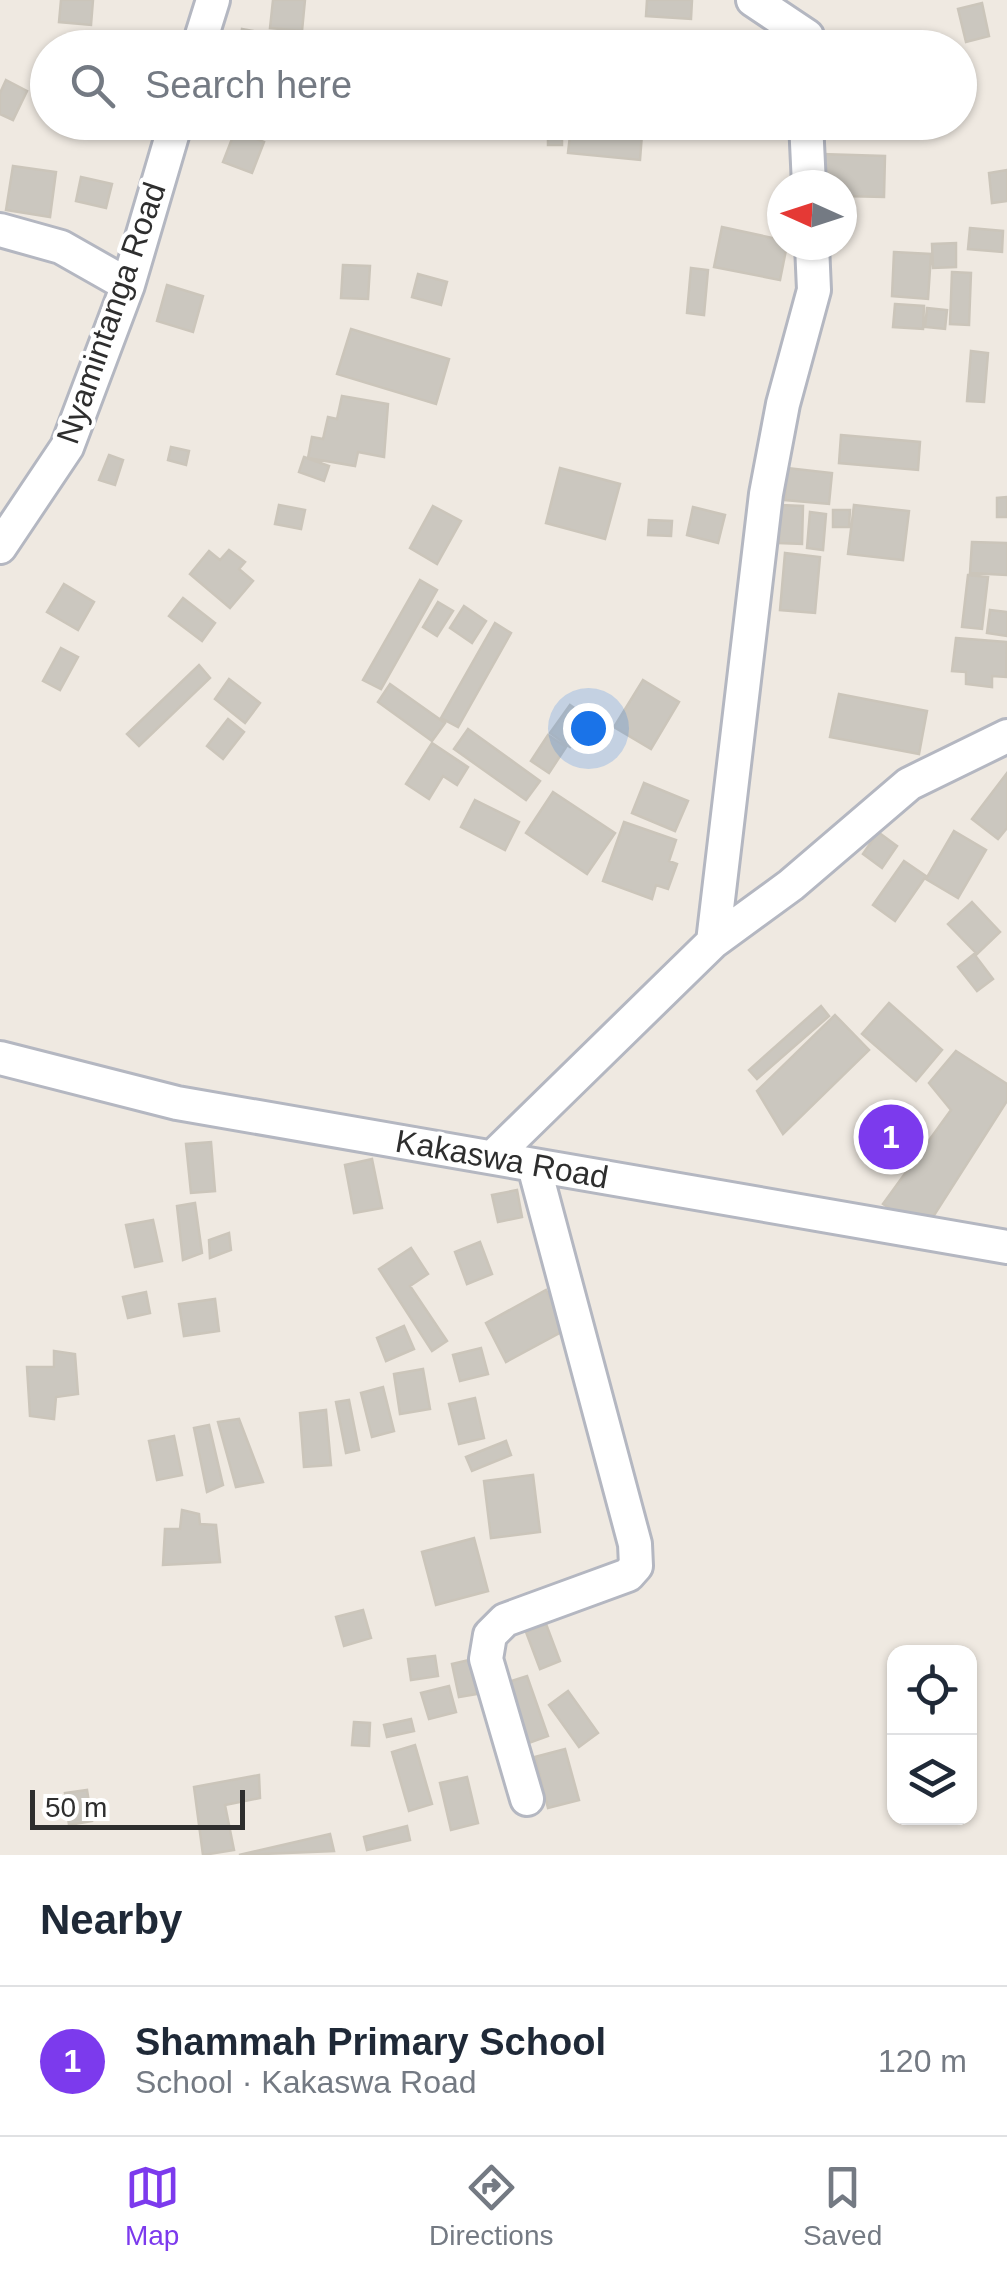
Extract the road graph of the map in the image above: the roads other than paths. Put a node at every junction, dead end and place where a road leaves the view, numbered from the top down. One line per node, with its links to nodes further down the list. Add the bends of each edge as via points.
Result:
1 (213, 0): 3 (street)
2 (753, 0): 4 (street)
3 (204, 30)
4 (798, 30)
5 (171, 140): 10 (street, Nyamintanga Road)
6 (807, 140): 7 (street)
7 (808, 170)
8 (0, 230): 10 (street, via 61,247)
9 (813, 260): 13 (street, via 814,290 766,494)
10 (128, 284): 11 (street, Nyamintanga Road, via 67,447)
11 (0, 547)
12 (1007, 736): 13 (street, via 909,784 792,885)
13 (712, 942): 15 (street)
14 (0, 1058): 15 (street, Kakaswa Road, via 177,1103)
15 (495, 1155): 16 (street, Kakaswa Road)
16 (534, 1166): 17 (street, Kakaswa Road); 18 (street, via 636,1566 628,1576 505,1620 490,1635 486,1659)
17 (1007, 1247)
18 (528, 1799)

